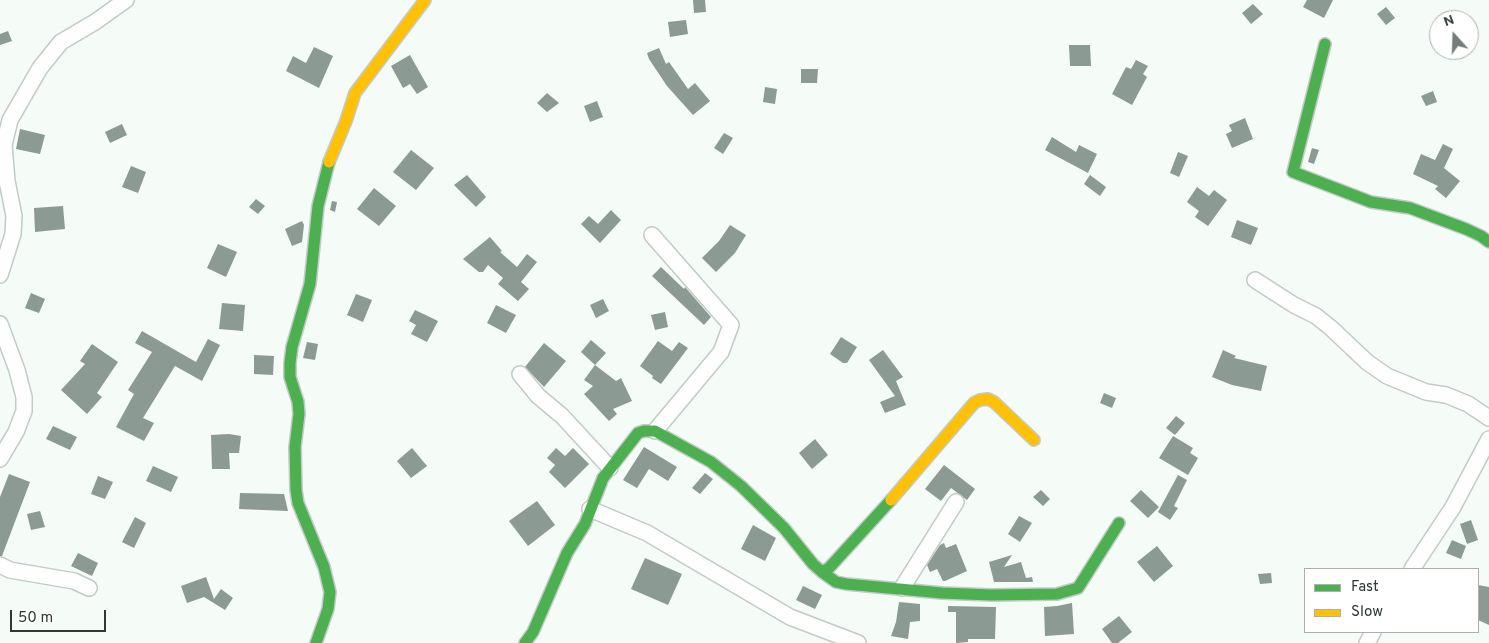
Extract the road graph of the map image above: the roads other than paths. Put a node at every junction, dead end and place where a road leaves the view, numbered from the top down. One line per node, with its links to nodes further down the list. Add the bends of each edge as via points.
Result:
1 (126, 0): 6 (street, via 61,42 40,68 10,120 4,144 14,216 13,234)
2 (424, 0): 24 (street, via 355,93 326,170 318,206 310,284 292,347 290,377 299,414 295,447 298,503 319,551 330,592)
3 (1325, 44): 5 (street, via 1293,172 1372,202 1410,208 1482,236)
4 (652, 236): 11 (street, via 731,324 722,352)
5 (1489, 242)
6 (0, 275)
7 (1255, 280): 10 (street, via 1316,316 1387,376 1468,404)
8 (0, 324): 14 (street, via 24,397 24,411 16,432)
9 (520, 374): 15 (street)
10 (1489, 418)
11 (655, 431): 15 (street, via 638,433); 21 (street, via 711,462 741,486 784,528)
12 (1489, 439): 20 (street, via 1452,507)
13 (1034, 440): 21 (street, via 994,402 988,399 974,403 861,534)
14 (0, 459)
15 (610, 468): 17 (street)
16 (956, 502): 23 (street)
17 (590, 509): 25 (street); 26 (street, via 647,533 790,617)
18 (1119, 523): 23 (street, via 1084,580 1071,591 991,594)
19 (0, 565): 22 (street, via 17,572 74,581)
20 (1413, 568)
21 (822, 572): 23 (street, via 836,582)
22 (89, 588)
23 (902, 588)
24 (316, 643)
25 (525, 643)
26 (858, 643)

